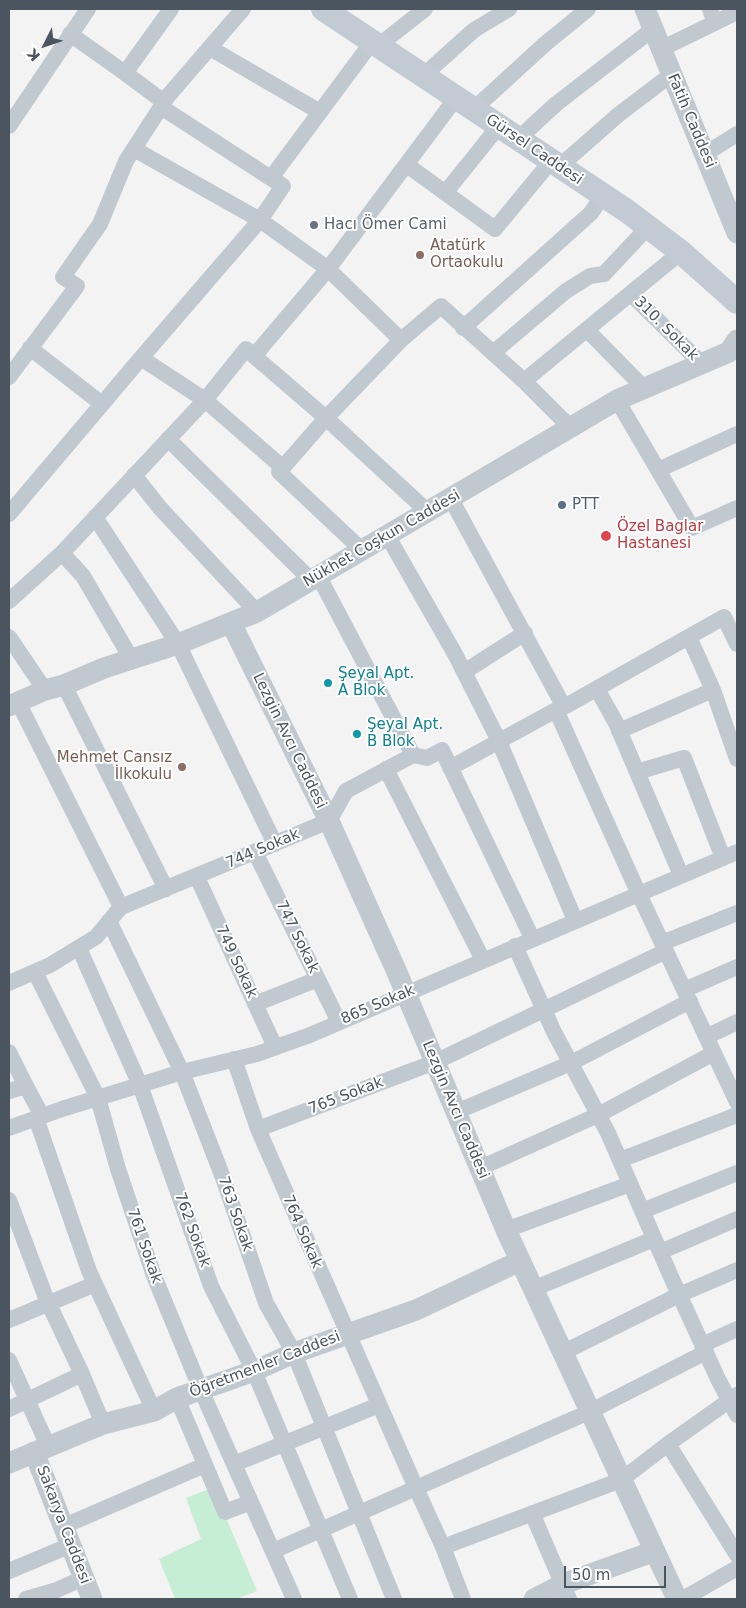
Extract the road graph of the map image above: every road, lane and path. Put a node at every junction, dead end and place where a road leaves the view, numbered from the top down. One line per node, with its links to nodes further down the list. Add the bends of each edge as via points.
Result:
1 (88, 9): 12 (street)
2 (171, 9): 16 (street)
3 (243, 9): 14 (street)
4 (323, 9): 13 (main road, Gürsel Caddesi)
5 (425, 9): 13 (street)
6 (509, 9): 18 (street, via 474,30)
7 (588, 9): 20 (street)
8 (644, 9): 11 (street, Fatih Caddesi)
9 (737, 12): 10 (street)
10 (712, 16): 15 (street)
11 (653, 28): 15 (street, Fatih Caddesi); 24 (street, via 556,104)
12 (70, 34): 16 (street); 21 (street)
13 (375, 44): 18 (main road, Gürsel Caddesi); 22 (street)
14 (210, 48): 19 (street); 22 (street)
15 (661, 49): 17 (street, Fatih Caddesi)
16 (125, 73): 19 (street)
17 (672, 74): 27 (street, Fatih Caddesi); 28 (street)
18 (422, 76): 20 (main road, Gürsel Caddesi)
19 (163, 104): 26 (street); 30 (street)
20 (465, 104): 24 (main road, Gürsel Caddesi); 29 (street)
21 (15, 105): 23 (street)
22 (320, 112): 30 (street)
23 (9, 126)
24 (509, 132): 28 (main road, Gürsel Caddesi); 31 (street)
25 (737, 134): 27 (street)
26 (134, 149): 33 (street); 44 (street, via 100,224 63,277 77,286)
27 (705, 154): 35 (street, Fatih Caddesi)
28 (556, 164): 31 (street, via 495,229); 32 (main road, Gürsel Caddesi)
29 (407, 165): 31 (street); 37 (street)
30 (271, 178): 33 (street, via 284,186)
31 (445, 193)
32 (603, 195): 34 (main road, Gürsel Caddesi); 40 (street, via 591,214)
33 (260, 220): 37 (street); 47 (street)
34 (648, 227): 36 (main road, Gürsel Caddesi); 45 (street, via 604,274 590,276 566,291)
35 (737, 233)
36 (681, 252): 38 (street); 39 (main road, Gürsel Caddesi)
37 (328, 269): 42 (street); 46 (street)
38 (631, 294): 41 (street); 49 (street, 310. Sokak)
39 (737, 302)
40 (463, 328): 42 (street, via 442,306); 45 (street)
41 (588, 330): 51 (street); 52 (street)
42 (401, 340): 56 (street)
43 (737, 340): 49 (street, Nükhet Coşkun Caddesi, via 729,352)
44 (30, 348): 48 (street); 55 (street)
45 (494, 352): 51 (street)
46 (254, 356): 53 (street, via 246,349); 56 (street)
47 (142, 358): 53 (street); 55 (street)
48 (14, 359): 50 (street)
49 (701, 364): 52 (street, Nükhet Coşkun Caddesi)
50 (9, 377)
51 (524, 381): 57 (street)
52 (645, 390): 54 (street, Nükhet Coşkun Caddesi)
53 (205, 400): 59 (street); 60 (street)
54 (617, 400): 57 (street, Nükhet Coşkun Caddesi); 61 (street)
55 (102, 404): 66 (street)
56 (326, 418): 60 (street); 65 (street)
57 (570, 427): 63 (street, Nükhet Coşkun Caddesi)
58 (737, 434): 61 (street)
59 (168, 439): 62 (street); 71 (street)
60 (282, 467): 69 (street, via 279,472)
61 (658, 470): 64 (street, via 692,528)
62 (134, 475): 67 (street); 73 (street, via 160,508)
63 (451, 499): 65 (street, Nükhet Coşkun Caddesi); 75 (street)
64 (737, 508)
65 (426, 511): 68 (street, Nükhet Coşkun Caddesi)
66 (9, 514)
67 (95, 517): 70 (street); 78 (street)
68 (388, 536): 69 (street, Nükhet Coşkun Caddesi); 81 (street)
69 (363, 551): 71 (street, Nükhet Coşkun Caddesi)
70 (62, 553): 72 (street); 80 (street, via 82,576)
71 (315, 579): 73 (street, Nükhet Coşkun Caddesi); 89 (street)
72 (9, 601)
73 (257, 612): 74 (street, Nükhet Coşkun Caddesi)
74 (231, 623): 78 (street, Nükhet Coşkun Caddesi); 94 (street, Lezgin Avcı Caddesi)
75 (525, 633): 81 (street); 86 (street)
76 (9, 637): 82 (street)
77 (689, 637): 79 (street, via 724,618); 83 (street); 84 (street)
78 (178, 644): 80 (street, Nükhet Coşkun Caddesi); 95 (street)
79 (737, 644)
80 (132, 660): 82 (street, Nükhet Coşkun Caddesi)
81 (464, 672): 88 (street)
82 (55, 687): 85 (street, Nükhet Coşkun Caddesi); 100 (street)
83 (597, 689): 86 (street); 87 (street)
84 (713, 690): 87 (street); 90 (street)
85 (13, 704): 102 (street)
86 (560, 708): 88 (street); 101 (street)
87 (619, 731): 93 (street)
88 (500, 742): 91 (street); 104 (street)
89 (413, 755): 91 (street, via 427,758 442,750); 92 (street)
90 (737, 760)
91 (450, 768): 106 (street)
92 (386, 769): 94 (street, via 346,791); 110 (street)
93 (637, 772): 97 (street, via 684,758); 98 (street)
94 (329, 821): 95 (street, 744 Sokak); 115 (street, Lezgin Avcı Caddesi)
95 (275, 844): 96 (street, 744 Sokak)
96 (256, 852): 99 (street, 744 Sokak); 113 (street, 747 Sokak)
97 (730, 855): 98 (street, 865 Sokak)
98 (681, 875): 101 (street, 865 Sokak)
99 (197, 877): 100 (street, 744 Sokak); 117 (street, 749 Sokak)
100 (166, 889): 102 (street, 744 Sokak)
101 (638, 892): 104 (street, 865 Sokak); 108 (street)
102 (121, 907): 105 (street)
103 (737, 913): 108 (street, 765 Sokak)
104 (575, 920): 106 (street, 865 Sokak)
105 (109, 921): 109 (street, via 96,937); 128 (street, 763 Sokak)
106 (532, 938): 107 (street, 865 Sokak)
107 (515, 946): 110 (street, 865 Sokak); 118 (street)
108 (664, 947): 116 (street); 118 (street, 765 Sokak)
109 (79, 948): 112 (street); 130 (street, 762 Sokak)
110 (483, 960): 115 (street, 865 Sokak)
111 (737, 967): 116 (street)
112 (35, 972): 114 (street); 133 (street, 761 Sokak)
113 (318, 979): 117 (street); 119 (street, 747 Sokak)
114 (9, 983)
115 (406, 994): 119 (street, 865 Sokak); 126 (street, Lezgin Avcı Caddesi)
116 (687, 996): 121 (street); 127 (street)
117 (256, 1004): 122 (street, 749 Sokak)
118 (544, 1010): 126 (street, 765 Sokak); 127 (street)
119 (339, 1022): 122 (street, 865 Sokak)
120 (737, 1022): 121 (street)
121 (706, 1037): 124 (street)
122 (275, 1047): 125 (street, 865 Sokak)
123 (9, 1052): 131 (street)
124 (714, 1053): 129 (street); 136 (street)
125 (234, 1059): 128 (street, 865 Sokak); 140 (street)
126 (435, 1062): 135 (street, Lezgin Avcı Caddesi); 140 (street, 765 Sokak)
127 (571, 1063): 135 (street); 136 (street)
128 (182, 1072): 130 (street, 865 Sokak); 160 (street, 763 Sokak, via 266,1303)
129 (732, 1078): 134 (street)
130 (140, 1085): 133 (street, 865 Sokak); 163 (street, 762 Sokak, via 211,1286)
131 (26, 1086): 132 (street); 138 (street)
132 (9, 1091)
133 (98, 1098): 138 (street, 865 Sokak); 165 (street, 761 Sokak, via 154,1276)
134 (737, 1102)
135 (456, 1112): 142 (street, Lezgin Avcı Caddesi)
136 (598, 1114): 141 (street); 142 (street)
137 (737, 1114): 141 (street)
138 (39, 1117): 139 (street, 865 Sokak); 152 (street)
139 (9, 1128)
140 (258, 1130): 158 (street, 764 Sokak)
141 (620, 1160): 144 (street)
142 (480, 1168): 148 (street, Lezgin Avcı Caddesi)
143 (737, 1173): 146 (street)
144 (630, 1184): 146 (street); 148 (street)
145 (9, 1200): 155 (street)
146 (642, 1211): 149 (street)
147 (737, 1219): 149 (street)
148 (506, 1230): 150 (street, Lezgin Avcı Caddesi)
149 (657, 1245): 153 (street); 154 (street)
150 (520, 1261): 153 (street, Lezgin Avcı Caddesi); 158 (street, Öğretmenler Caddesi, via 416,1310)
151 (737, 1270): 154 (street)
152 (95, 1284): 155 (street); 171 (street)
153 (533, 1289): 161 (street, Lezgin Avcı Caddesi)
154 (679, 1294): 159 (street); 161 (street)
155 (49, 1304): 156 (street); 164 (street)
156 (9, 1320)
157 (737, 1329): 159 (street)
158 (347, 1334): 160 (street, Öğretmenler Caddesi); 169 (street, 764 Sokak)
159 (704, 1349): 166 (street); 172 (street)
160 (294, 1353): 163 (street, Öğretmenler Caddesi); 175 (street, 763 Sokak)
161 (562, 1353): 172 (street, Lezgin Avcı Caddesi)
162 (9, 1360): 168 (street)
163 (254, 1371): 165 (street, Öğretmenler Caddesi); 176 (street, 762 Sokak)
164 (82, 1374): 168 (street); 174 (street)
165 (201, 1390): 167 (street, Öğretmenler Caddesi); 180 (street, 761 Sokak)
166 (733, 1397): 173 (street); 177 (street)
167 (177, 1398): 171 (street, Öğretmenler Caddesi); 181 (street)
168 (28, 1401): 170 (street); 178 (street)
169 (379, 1405): 175 (street); 183 (street, 764 Sokak)
170 (9, 1409)
171 (154, 1411): 174 (street, Öğretmenler Caddesi)
172 (589, 1412): 182 (street, Lezgin Avcı Caddesi); 183 (street)
173 (737, 1415)
174 (103, 1424): 178 (street, Öğretmenler Caddesi)
175 (324, 1427): 176 (street); 185 (street, 763 Sokak)
176 (284, 1444): 180 (street); 187 (street, 762 Sokak)
177 (668, 1444): 182 (street); 192 (street)
178 (41, 1449): 179 (street, Öğretmenler Caddesi); 188 (street, Sakarya Caddesi)
179 (9, 1463)
180 (234, 1464): 184 (street, 761 Sokak)
181 (205, 1465): 184 (street, via 225,1512); 188 (street)
182 (621, 1480): 186 (street); 191 (street, Lezgin Avcı Caddesi)
183 (416, 1488): 185 (street); 189 (street, 764 Sokak)
184 (251, 1502): 190 (street, 761 Sokak)
185 (360, 1513): 187 (street); 201 (street, 763 Sokak)
186 (532, 1513): 189 (street); 196 (street)
187 (321, 1530): 190 (street); 200 (street, 762 Sokak)
188 (67, 1535): 194 (street); 195 (street, Sakarya Caddesi)
189 (443, 1546): 202 (street, 764 Sokak)
190 (273, 1551): 199 (street, 761 Sokak)
191 (655, 1551): 196 (street); 204 (street, Lezgin Avcı Caddesi)
192 (737, 1555)
193 (737, 1568): 205 (street)
194 (9, 1571)
195 (83, 1578): 197 (street); 198 (street, Sakarya Caddesi)
196 (566, 1592): 203 (street)
197 (26, 1599)
198 (92, 1599)
199 (294, 1599)
200 (350, 1599)
201 (394, 1599)
202 (463, 1599)
203 (534, 1599)
204 (677, 1599)
205 (683, 1599)

